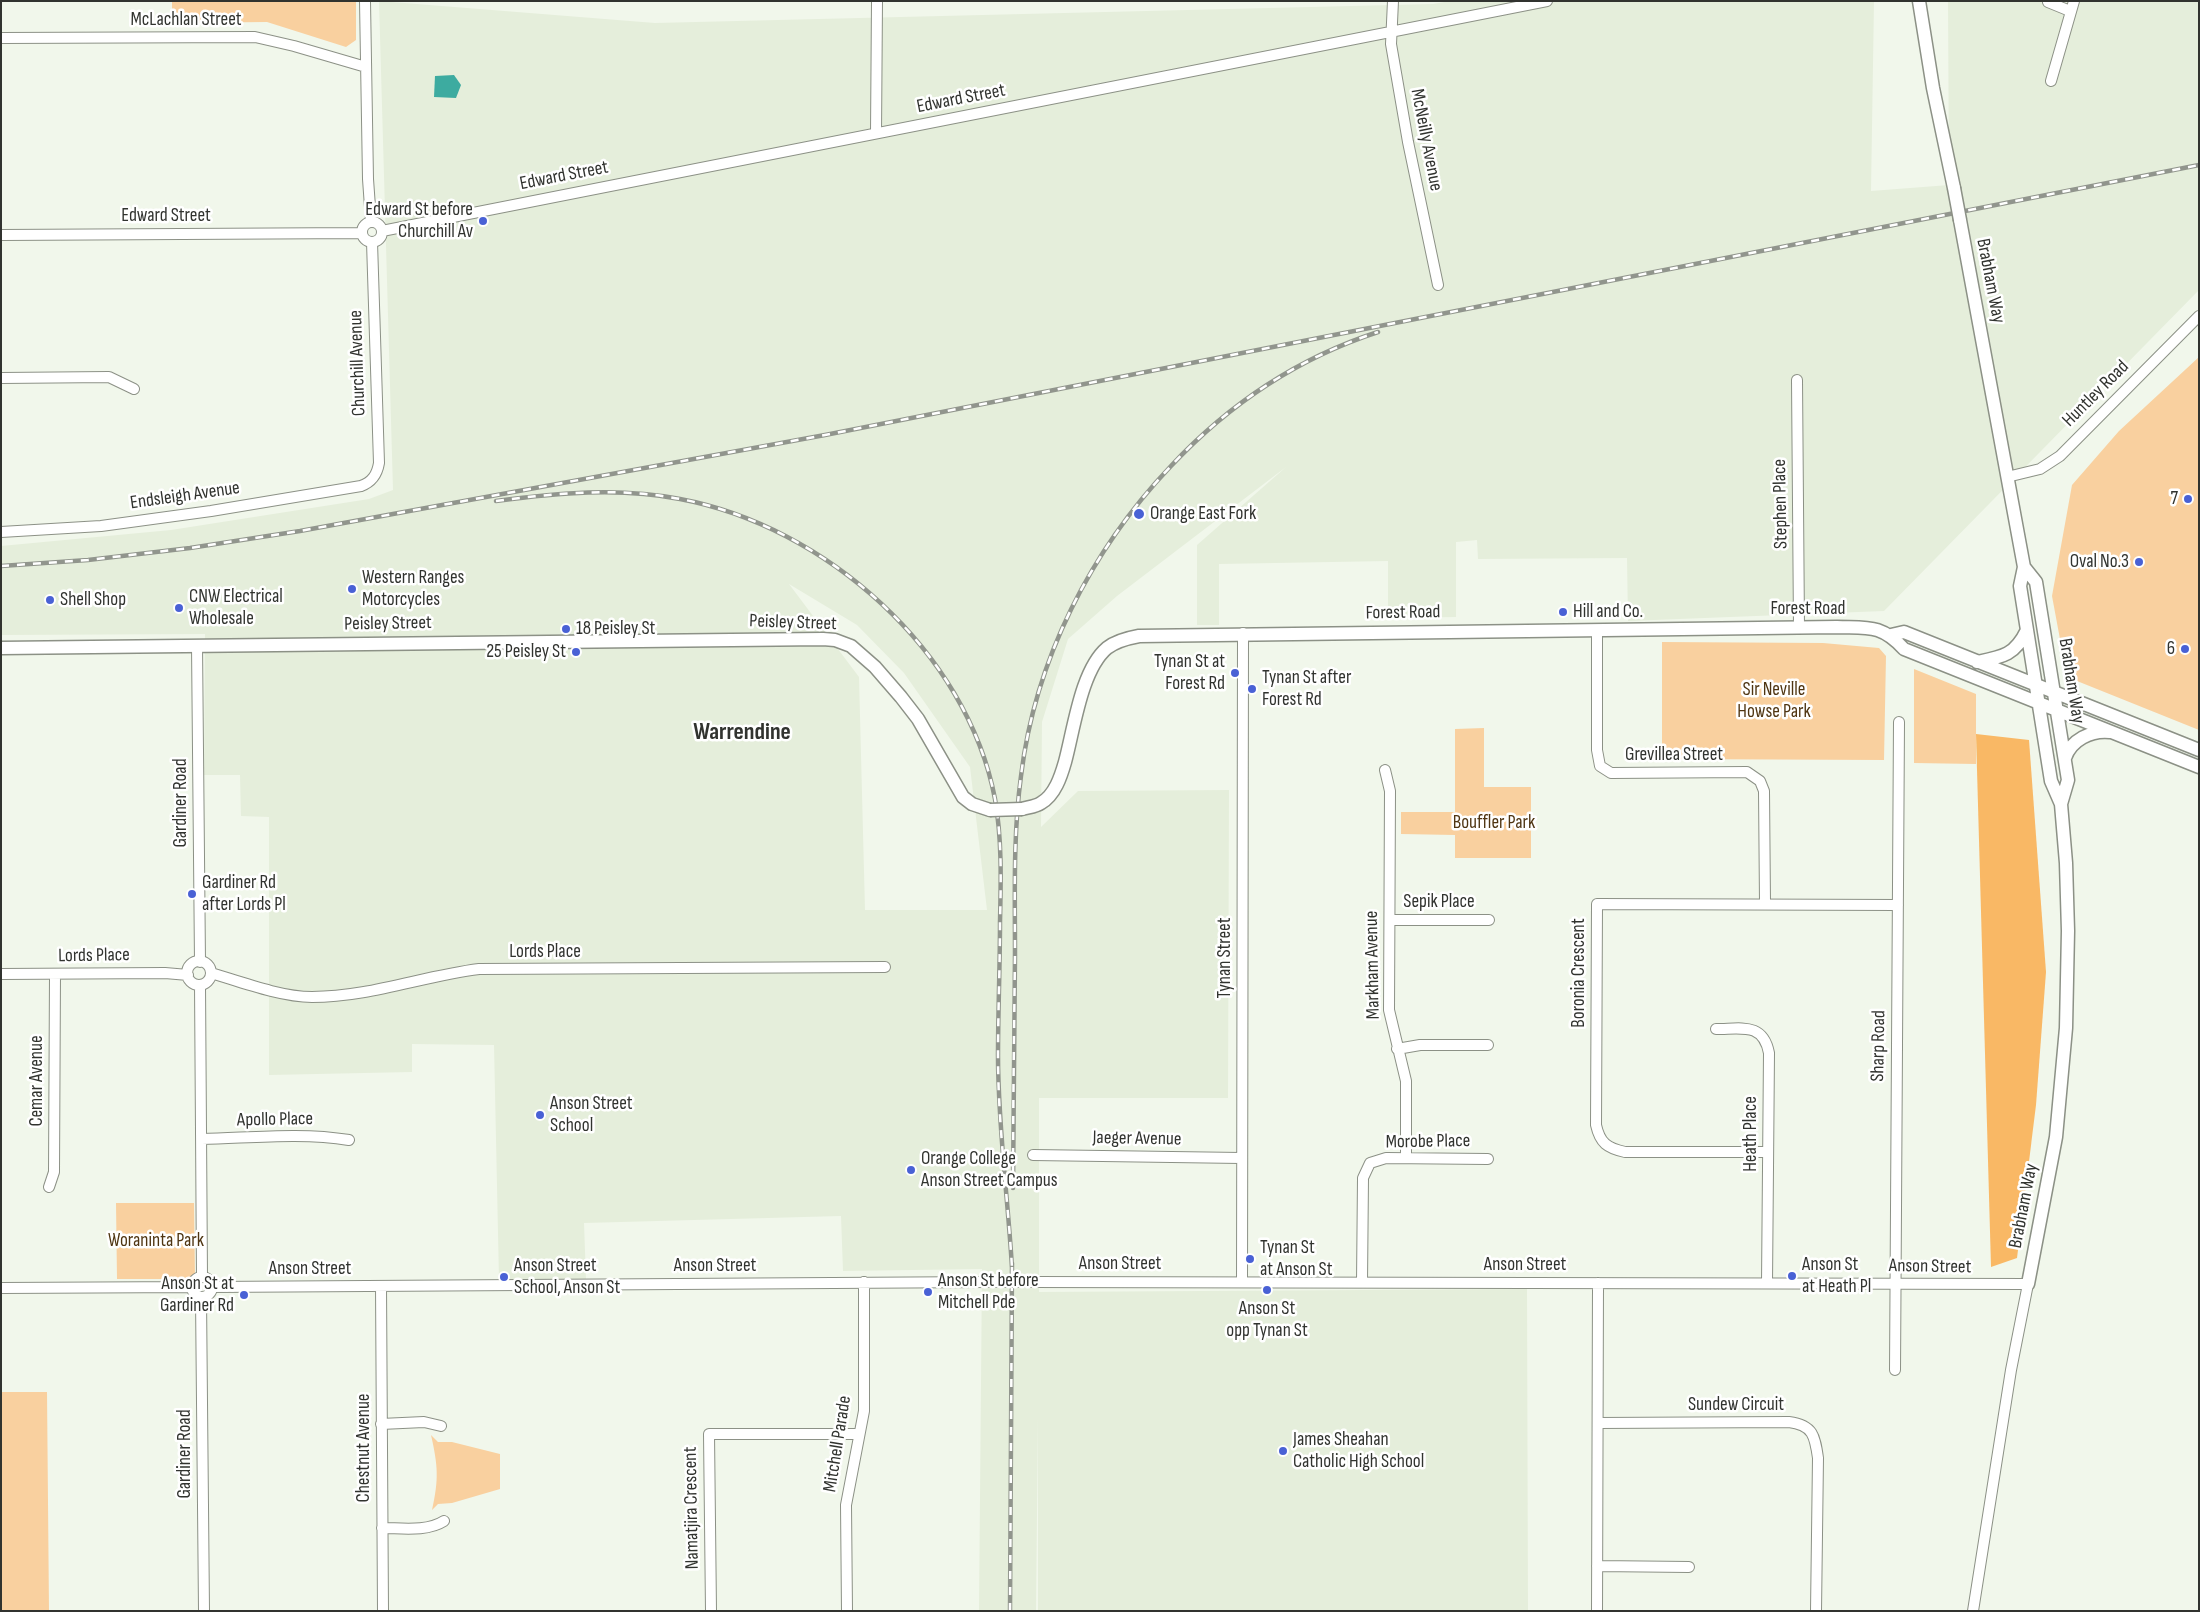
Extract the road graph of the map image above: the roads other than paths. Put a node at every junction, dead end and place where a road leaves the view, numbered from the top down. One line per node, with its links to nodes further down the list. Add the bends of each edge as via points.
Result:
1 (365, 1): 10 (street)
2 (877, 1): 12 (street)
3 (1393, 1): 8 (street, McNeilly Avenue)
4 (1547, 1): 8 (street, Edward Street)
5 (1919, 1): 23 (main road, Brabham Way, bridge)
6 (2048, 2): 7 (street)
7 (2072, 6): 11 (street)
8 (1392, 32): 12 (street, Edward Street); 18 (street, McNeilly Avenue, via 1391,44 1408,142)
9 (1, 38): 10 (street, McLachlan Street, via 255,37)
10 (366, 67): 13 (street)
11 (2051, 81)
12 (876, 133): 14 (street, Edward Street)
13 (371, 221): 14 (street, via 378,223); 15 (street, via 365,224)
14 (382, 231): 17 (street, via 378,240)
15 (362, 233): 16 (street, Edward Street); 17 (street)
16 (1, 235)
17 (372, 242): 24 (street, Churchill Avenue, via 379,462)
18 (1438, 285)
19 (2199, 316): 23 (street, Huntley Road, via 2060,456 2040,468)
20 (1, 378): 22 (street, via 109,377)
21 (1797, 380): 27 (street, Stephen Place)
22 (134, 389)
23 (2007, 478): 26 (main road, Brabham Way)
24 (371, 481): 25 (street, Endsleigh Avenue, via 351,488 110,525)
25 (1, 532)
26 (2024, 567): 29 (main road, Brabham Way, via 2020,586); 36 (main road, Brabham Way, via 2036,582)
27 (1799, 628): 28 (main road, Forest Road); 31 (main road, Forest Road, via 1866,628)
28 (1597, 630): 30 (main road, Forest Road); 47 (street, Grevillea Street, via 1597,750 1600,766 1611,773 1747,772 1760,781 1764,791)
29 (2027, 630): 34 (main road, via 2017,648 2003,657); 35 (main road, Brabham Way)
30 (1243, 633): 46 (main road, Forest Road, via 1139,636 1118,641 1107,648 1090,673 1057,784 1041,803); 65 (street, Tynan Street)
31 (1892, 635): 34 (main road, Forest Road, via 1904,632); 37 (main road, Forest Road, via 1904,649)
32 (197, 645): 33 (main road, Peisley Street); 46 (main road, Peisley Street, bridge, via 835,640 850,646 875,667 918,719 963,797 990,810); 51 (street, Gardiner Road)
33 (1, 648)
34 (1977, 662): 35 (main road, Forest Road)
35 (2036, 685): 36 (main road, Forest Road); 37 (main road, Brabham Way)
36 (2054, 692): 38 (main road, Brabham Way); 41 (main road, Forest Road)
37 (2039, 703): 38 (main road, Forest Road); 45 (main road, Brabham Way, via 2051,781)
38 (2057, 711): 40 (main road, Forest Road); 42 (main road, Brabham Way)
39 (1899, 722): 48 (street, Sharp Road)
40 (2115, 733): 42 (main road, via 2101,732 2082,737 2070,747); 43 (main road, Forest Road)
41 (2199, 750)
42 (2065, 758): 45 (main road, Brabham Way, via 2068,780)
43 (2199, 767)
44 (1385, 770): 49 (street, Markham Avenue, via 1390,791)
45 (2062, 804): 76 (main road, Brabham Way, via 2068,931 2066,1028 2056,1137)
46 (1022, 809)
47 (1765, 903): 48 (street, Boronia Crescent); 63 (street, Boronia Crescent, via 1597,904 1596,1125 1603,1144 1625,1152)
48 (1898, 905): 75 (street, Sharp Road)
49 (1390, 920): 50 (street, Sepik Place); 60 (street, Markham Avenue, via 1389,1010)
50 (1489, 920)
51 (200, 962): 53 (street, via 206,964); 56 (street, via 190,967)
52 (885, 967): 53 (street, Lords Place, via 479,969 446,973 361,993 311,997 262,988)
53 (211, 973): 57 (street, via 209,980)
54 (1, 974): 55 (street, Lords Place)
55 (55, 974): 56 (street, Lords Place); 68 (street, Cemar Avenue, via 54,1172)
56 (188, 974): 57 (street, via 190,981)
57 (200, 985): 61 (street)
58 (1716, 1029): 63 (street, Heath Place, via 1754,1030 1767,1042)
59 (1488, 1045): 60 (street, via 1420,1045)
60 (1397, 1049): 66 (street, Markham Avenue, via 1406,1090)
61 (202, 1138): 62 (street, Apollo Place); 69 (street)
62 (349, 1140)
63 (1768, 1152): 74 (street, Heath Place)
64 (1033, 1155): 65 (street, Jaeger Avenue)
65 (1241, 1158): 71 (street, Tynan Street)
66 (1406, 1158): 67 (street, Morobe Place); 72 (street, Morobe Place, via 1378,1160 1365,1170)
67 (1488, 1159)
68 (49, 1187)
69 (202, 1277): 78 (street, via 195,1279); 79 (street, via 209,1280)
70 (864, 1282): 71 (street, Anson Street, bridge); 77 (street, Anson Street); 86 (street, Mitchell Parade, via 864,1411)
71 (1242, 1282): 72 (street, Anson Street)
72 (1362, 1282): 73 (street, Anson Street)
73 (1598, 1282): 74 (street, Anson Street); 83 (street)
74 (1767, 1283): 75 (street, Anson Street)
75 (1894, 1284): 76 (street, Anson Street); 82 (street, Sharp Road)
76 (2028, 1284): 97 (street, Brabham Way, via 2011,1370)
77 (380, 1286): 79 (street, Anson Street); 84 (street, Chestnut Avenue)
78 (191, 1287): 80 (street); 81 (street)
79 (212, 1287): 81 (street, via 209,1295)
80 (1, 1288)
81 (201, 1298): 91 (street, Gardiner Road)
82 (1895, 1370)
83 (1598, 1423): 89 (street); 96 (street, Sundew Circuit, via 1788,1422 1809,1429 1818,1458)
84 (381, 1424): 85 (street, via 424,1422); 88 (street, Chestnut Avenue)
85 (441, 1426)
86 (859, 1434): 93 (street, Namatjira Crescent, via 709,1434); 94 (street, Mitchell Parade, via 846,1505)
87 (444, 1521): 88 (street, via 423,1528)
88 (382, 1528): 92 (street, Chestnut Avenue)
89 (1597, 1566): 90 (street); 95 (street)
90 (1689, 1567)
91 (204, 1611)
92 (383, 1611)
93 (711, 1611)
94 (847, 1611)
95 (1597, 1611)
96 (1816, 1611)
97 (1973, 1611)

